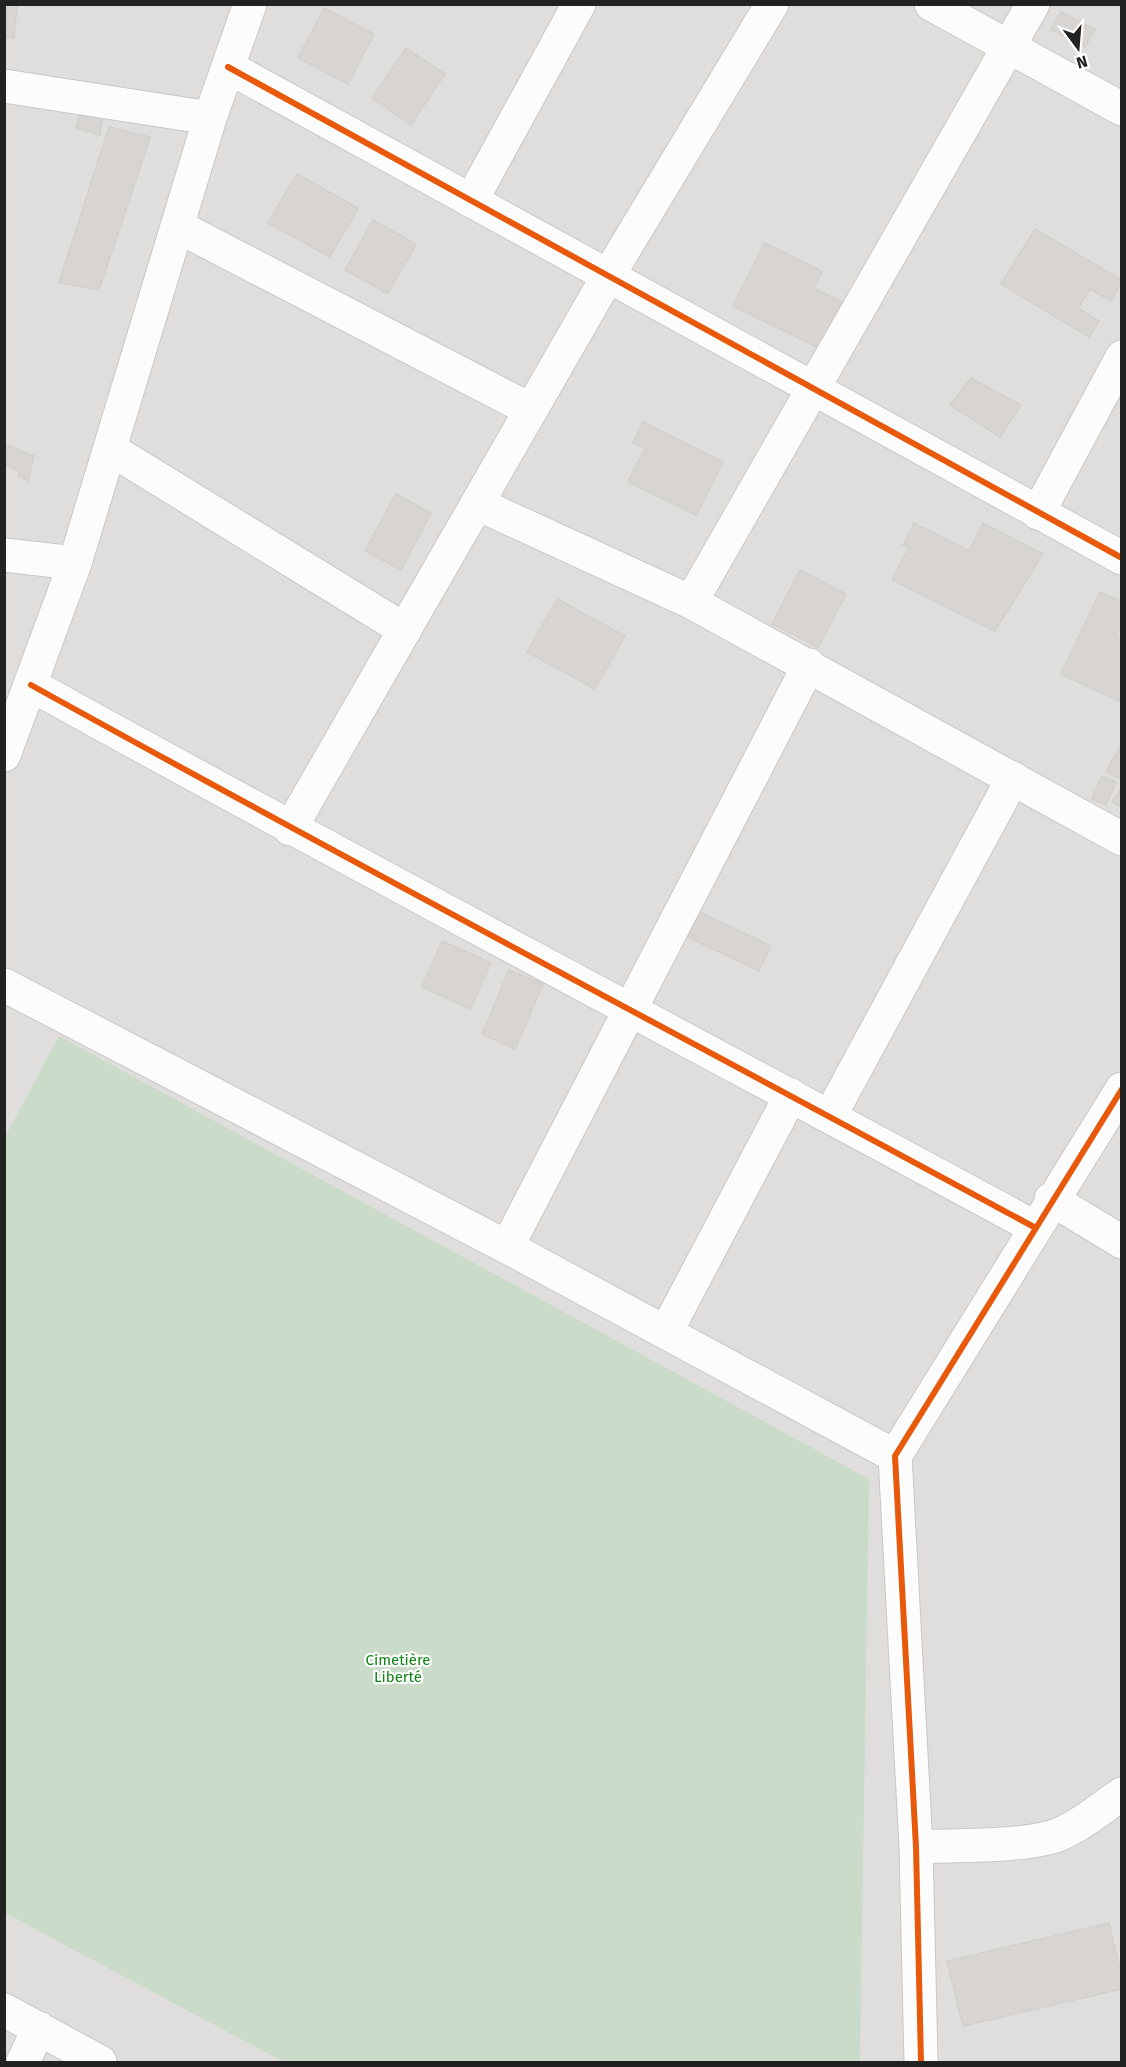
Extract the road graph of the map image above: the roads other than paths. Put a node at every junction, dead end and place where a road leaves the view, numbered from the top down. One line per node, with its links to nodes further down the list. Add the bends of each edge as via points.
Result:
1 (250, 4): 7 (street)
2 (579, 4): 11 (street)
3 (772, 4): 13 (street)
4 (931, 4): 6 (street)
5 (1033, 4): 6 (street)
6 (1009, 47): 9 (street); 15 (street)
7 (228, 67): 10 (street); 11 (street)
8 (4, 86): 10 (street)
9 (1122, 109)
10 (210, 118): 12 (street)
11 (471, 201): 13 (street)
12 (177, 226): 16 (street); 17 (street)
13 (608, 276): 15 (street); 16 (street)
14 (1122, 357): 19 (street)
15 (814, 388): 19 (street); 23 (street)
16 (531, 410): 18 (street)
17 (110, 449): 22 (street); 24 (street)
18 (477, 504): 23 (street); 24 (street)
19 (1038, 513): 21 (street)
20 (4, 555): 22 (street)
21 (1122, 558)
22 (75, 564): 26 (street)
23 (691, 602): 25 (street)
24 (405, 630): 29 (street)
25 (809, 665): 28 (street); 32 (street)
26 (31, 685): 27 (street); 29 (street)
27 (4, 756)
28 (1013, 778): 30 (street); 35 (street)
29 (290, 829): 32 (street)
30 (1122, 839)
31 (4, 984): 39 (street)
32 (630, 1008): 33 (street); 39 (street)
33 (791, 1095): 35 (street); 40 (street)
34 (1120, 1095): 36 (street)
35 (830, 1116): 37 (street)
36 (1051, 1199): 37 (street); 38 (street)
37 (1034, 1227): 41 (street)
38 (1122, 1242)
39 (507, 1247): 40 (street)
40 (666, 1332): 41 (street)
41 (895, 1456): 43 (street)
42 (1122, 1794): 43 (street, via 1054,1836)
43 (916, 1847): 48 (street)
44 (4, 2010): 45 (street)
45 (39, 2028): 46 (street); 47 (street)
46 (23, 2062)
47 (100, 2062)
48 (921, 2062)

